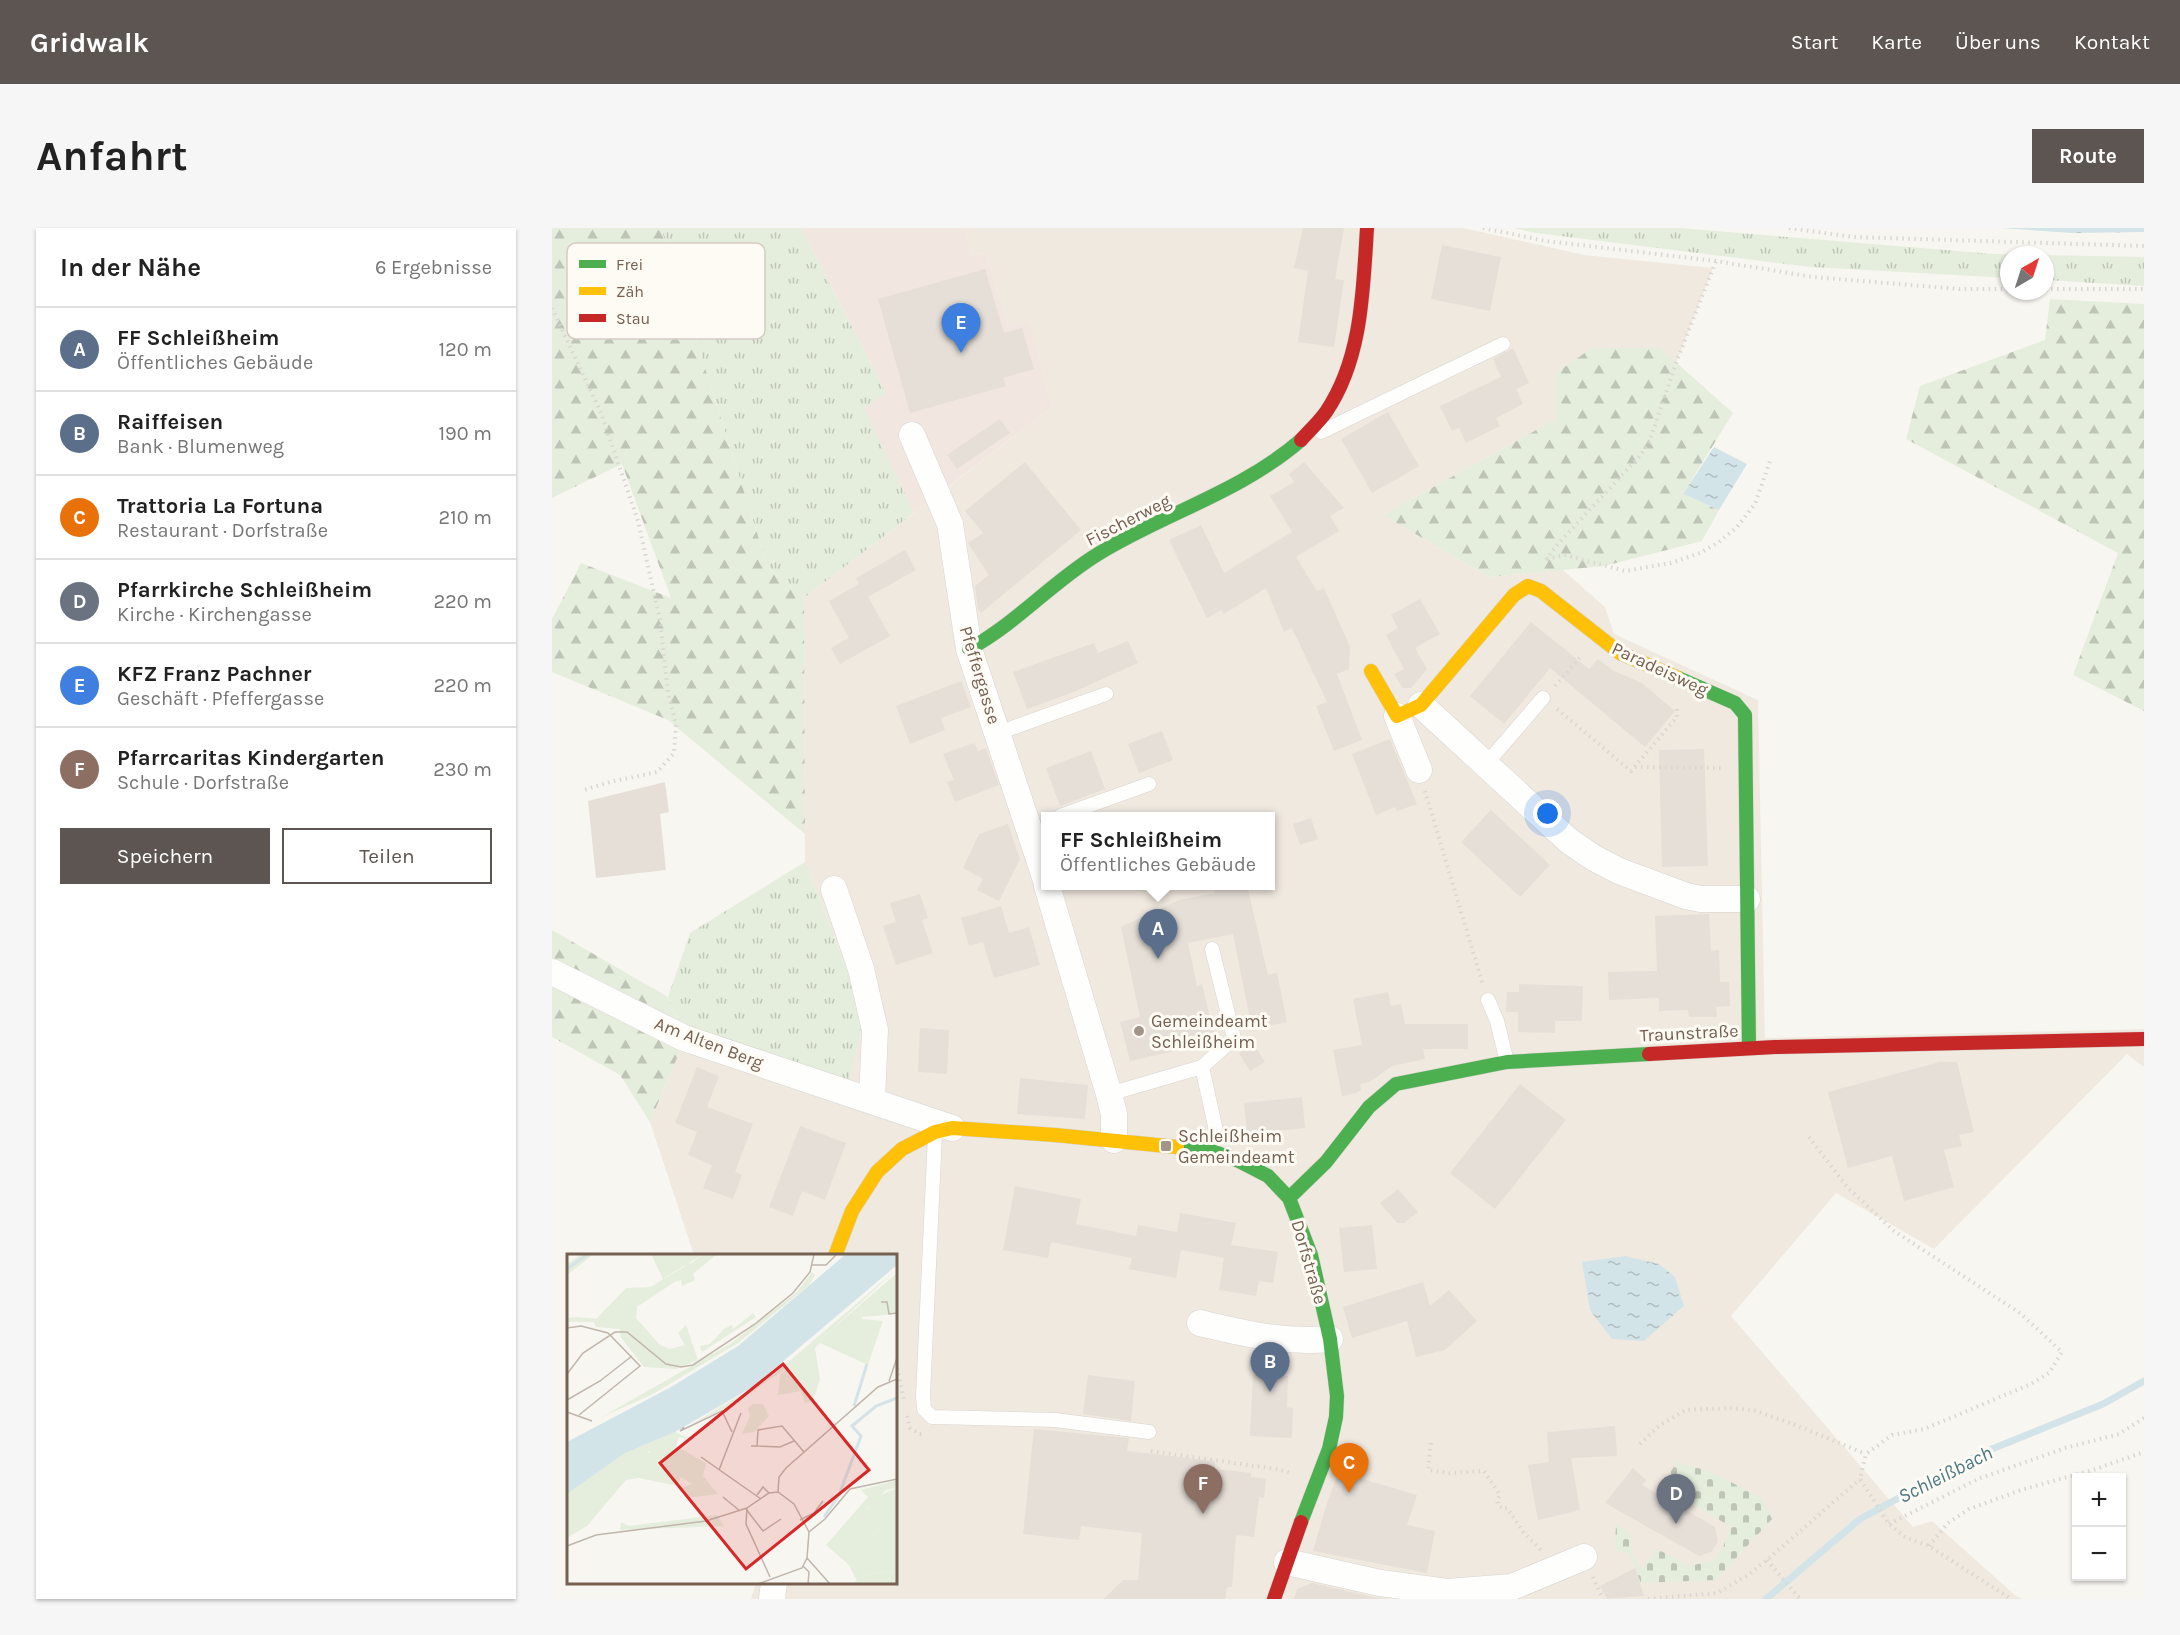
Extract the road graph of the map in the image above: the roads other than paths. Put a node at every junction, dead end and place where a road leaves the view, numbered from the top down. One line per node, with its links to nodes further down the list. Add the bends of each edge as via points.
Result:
1 (1367, 228): 3 (street, Fischerweg, via 1352,353 1333,401)
2 (1503, 344): 3 (lane, Fischerweg, via 1326,430)
3 (1310, 432): 5 (street, Fischerweg, via 1249,478 1092,558 996,634)
4 (912, 435): 5 (street, Pfeffergasse, via 950,524)
5 (969, 650): 11 (street, Pfeffergasse)
6 (1371, 671): 10 (street)
7 (1106, 694): 11 (lane)
8 (1543, 698): 12 (lane)
9 (1421, 705): 10 (street); 12 (street); 20 (street, Paradeisweg, via 1514,595 1528,586 1541,591 1620,652 1734,703 1745,715)
10 (1397, 716): 13 (street)
11 (998, 733): 16 (street, Pfeffergasse)
12 (1486, 764): 20 (street, via 1569,842 1619,871 1686,896)
13 (1419, 770)
14 (1149, 784): 15 (lane)
15 (1071, 812)
16 (1037, 825): 17 (street, Pfeffergasse)
17 (1041, 849)
18 (834, 889): 29 (street, via 861,969 875,1030)
19 (1048, 890): 28 (street)
20 (1747, 899): 25 (street, Paradeisweg)
21 (1212, 949): 27 (lane, via 1234,1038)
22 (552, 972): 29 (street, Am Alten Berg, via 684,1038)
23 (1488, 1000): 26 (lane)
24 (2144, 1039): 25 (street, Traunstraße)
25 (1749, 1048): 26 (street, Traunstraße)
26 (1507, 1062): 33 (street, Traunstraße, via 1396,1084 1369,1107 1326,1162)
27 (1202, 1066): 28 (lane); 32 (lane, via 1215,1126)
28 (1109, 1094): 31 (street)
29 (872, 1100): 30 (street, Am Alten Berg)
30 (944, 1130): 31 (street, Dorfstraße); 34 (street, via 902,1149 877,1172 852,1211); 37 (lane, via 924,1409 932,1417 1055,1420)
31 (1114, 1140): 32 (street, Dorfstraße)
32 (1212, 1151): 33 (street, Dorfstraße, via 1268,1176)
33 (1289, 1198): 36 (street, Dorfstraße, via 1311,1255)
34 (836, 1254)
35 (1200, 1323): 36 (street, via 1256,1337 1300,1342)
36 (1330, 1339): 39 (street, Dorfstraße, via 1336,1417 1329,1449)
37 (1149, 1432)
38 (1584, 1557): 39 (street, via 1512,1587 1447,1592)
39 (1287, 1562): 42 (street, Dorfstraße)
40 (774, 1584): 41 (street)
41 (772, 1599)
42 (1274, 1599)

